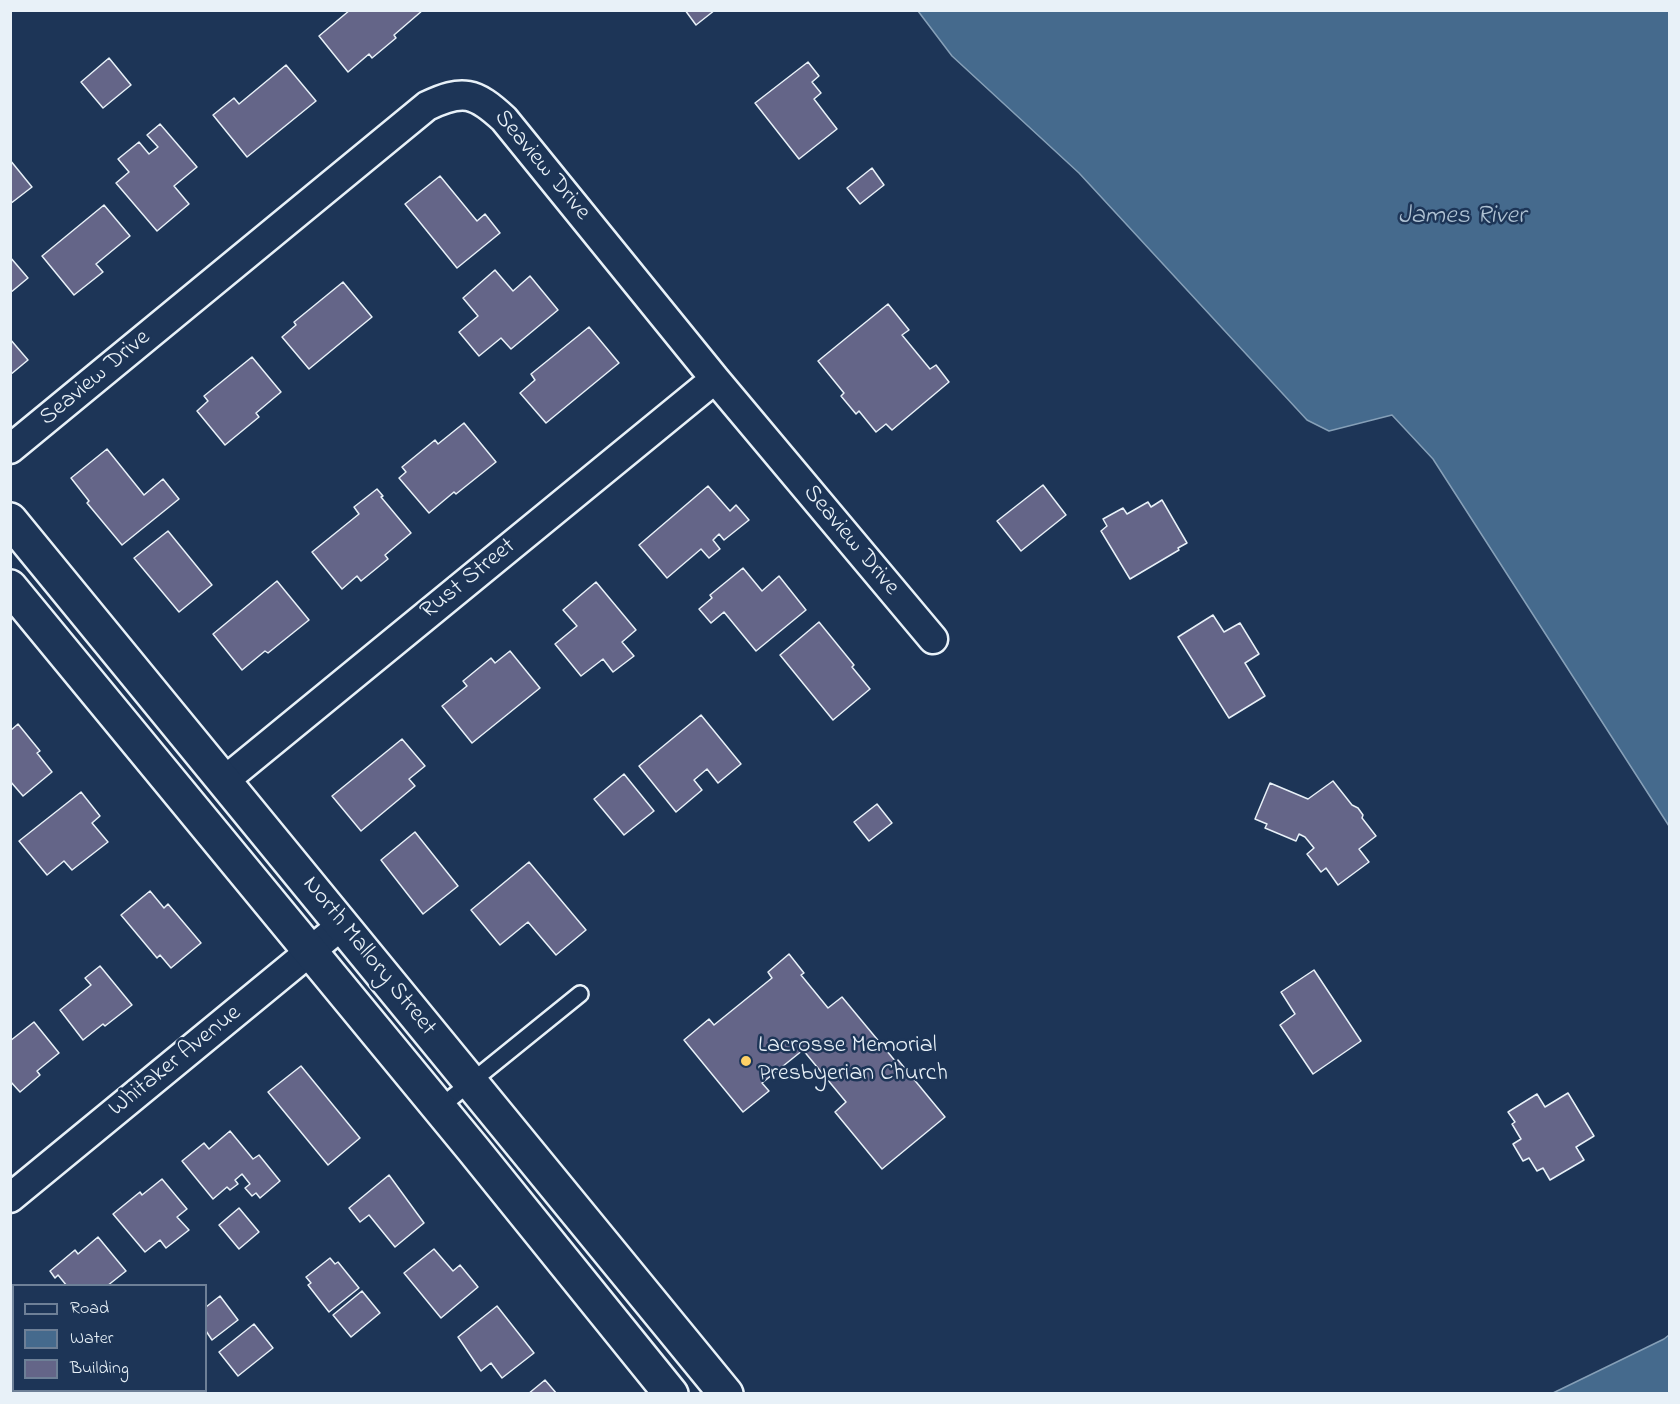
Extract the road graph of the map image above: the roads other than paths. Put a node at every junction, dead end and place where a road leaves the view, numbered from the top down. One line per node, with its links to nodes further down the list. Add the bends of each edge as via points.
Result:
1 (715, 379): 2 (street, Seaview Drive, via 504,119 486,102 467,95 447,97 427,106); 5 (street, Seaview Drive); 6 (street, Rust Street)
2 (10, 449)
3 (10, 520): 6 (main road, North Mallory Street)
4 (10, 587): 8 (main road, North Mallory Street)
5 (933, 639)
6 (224, 780): 7 (main road, North Mallory Street)
7 (342, 925): 8 (street, Whitaker Avenue); 10 (main road, North Mallory Street)
8 (310, 952): 11 (main road, North Mallory Street); 12 (street, Whitaker Avenue)
9 (580, 994): 10 (lane)
10 (471, 1082): 11 (lane); 14 (main road, North Mallory Street)
11 (439, 1108): 13 (main road, North Mallory Street)
12 (10, 1198)
13 (671, 1394)
14 (726, 1394)

